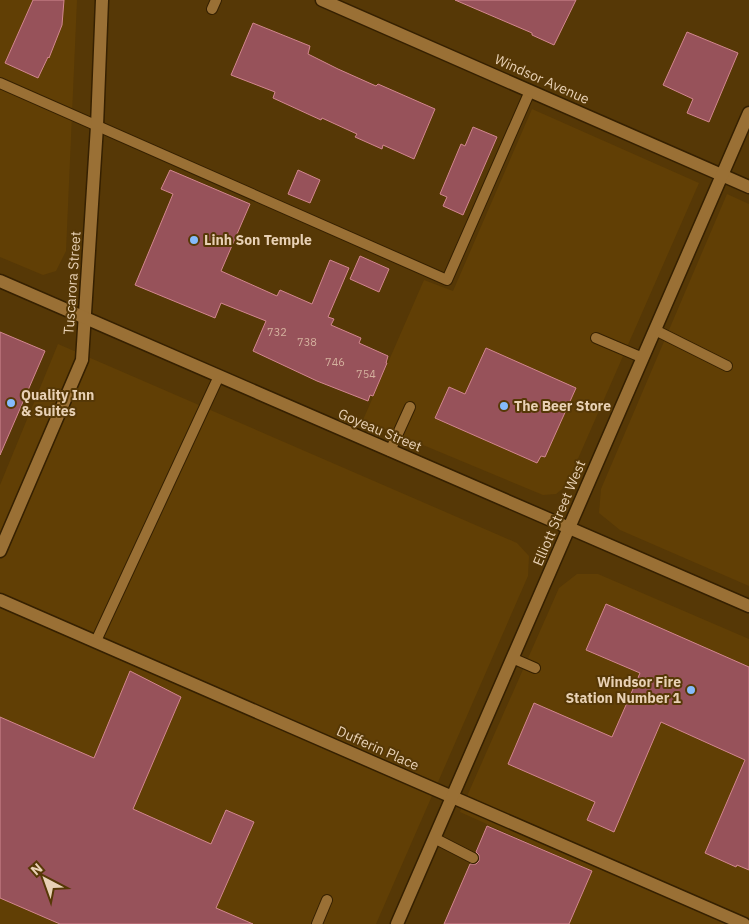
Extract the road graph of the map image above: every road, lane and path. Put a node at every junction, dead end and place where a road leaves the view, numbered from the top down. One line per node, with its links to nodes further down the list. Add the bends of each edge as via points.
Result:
1 (102, 0): 6 (street, Tuscarora Street)
2 (322, 0): 4 (street, Windsor Avenue)
3 (0, 82): 6 (lane)
4 (530, 91): 6 (lane, via 447,280); 7 (street, Windsor Avenue)
5 (749, 113): 7 (street, Elliott Street West)
6 (97, 126): 10 (street, Tuscarora Street)
7 (722, 175): 8 (street, Windsor Avenue); 11 (street, Elliott Street West)
8 (749, 186)
9 (0, 281): 10 (street, Goyeau Street)
10 (85, 319): 15 (street, Goyeau Street); 19 (street, Tuscarora Street, via 82,360)
11 (655, 330): 13 (street, Elliott Street West); 14 (lane)
12 (596, 338): 13 (lane)
13 (643, 358): 18 (street, Elliott Street West)
14 (727, 366)
15 (219, 376): 17 (street, Goyeau Street); 22 (lane)
16 (410, 407): 17 (lane)
17 (390, 451): 18 (street, Goyeau Street)
18 (569, 528): 21 (street, Goyeau Street); 23 (street, Elliott Street West)
19 (0, 551)
20 (0, 600): 22 (street, Dufferin Place)
21 (749, 606)
22 (96, 641): 25 (street, Dufferin Place)
23 (512, 658): 24 (lane); 25 (street, Elliott Street West)
24 (535, 668)
25 (452, 797): 26 (street, Elliott Street West); 31 (street, Dufferin Place)
26 (434, 838): 27 (lane); 30 (street, Elliott Street West)
27 (473, 858)
28 (327, 900): 29 (lane)
29 (317, 924)
30 (397, 924)
31 (744, 924)

